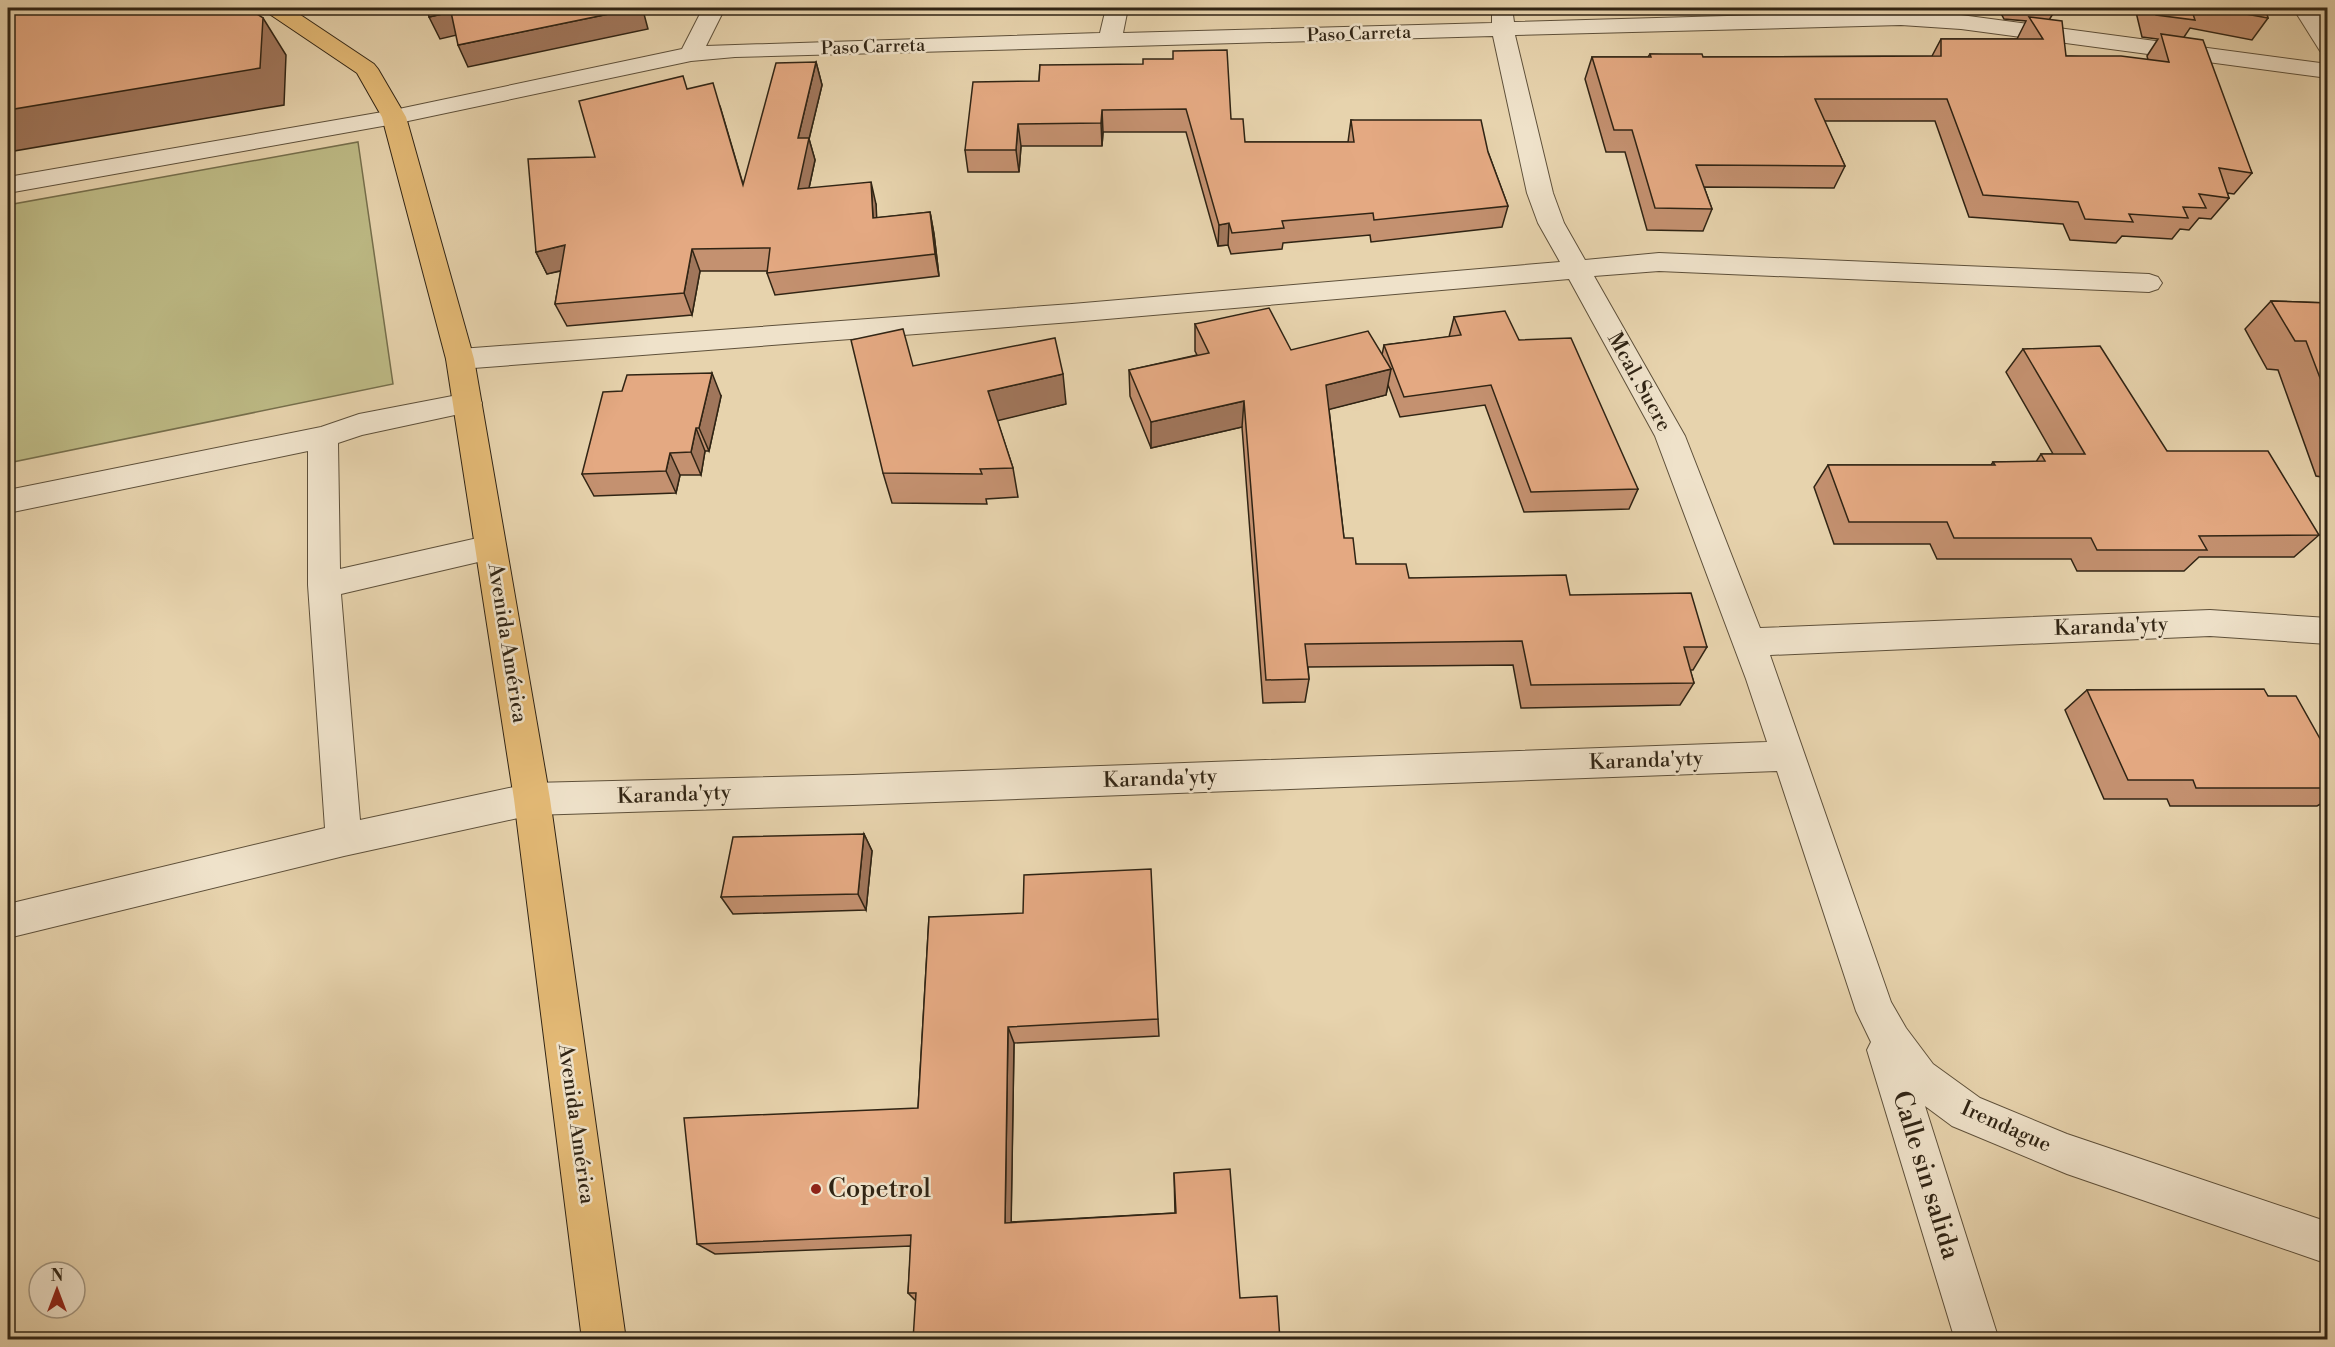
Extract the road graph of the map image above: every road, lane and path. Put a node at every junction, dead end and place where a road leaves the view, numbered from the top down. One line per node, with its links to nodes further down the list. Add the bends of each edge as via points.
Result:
1 (276, 8): 11 (main road, Avenida América, via 366,69)
2 (714, 8): 9 (street)
3 (1117, 8): 7 (street)
4 (2304, 8): 8 (street)
5 (1900, 13): 6 (street, Paso Carreta); 10 (street, Paso Carreta)
6 (1503, 19): 7 (street, Paso Carreta); 13 (street, Mcal. Sucre, via 1540,193)
7 (1110, 40): 9 (street, Paso Carreta)
8 (2328, 46)
9 (691, 54): 11 (street, Paso Carreta)
10 (2328, 71)
11 (394, 117): 12 (street, Paso Carreta); 15 (main road, Avenida América)
12 (8, 185)
13 (1575, 269): 14 (street, via 1659,262); 15 (street); 22 (street, Mcal. Sucre, via 1670,436)
14 (2149, 283)
15 (460, 360): 16 (main road, Avenida América)
16 (468, 403): 17 (street); 19 (main road, Avenida América)
17 (323, 436): 18 (street); 20 (street)
18 (8, 501)
19 (491, 546): 20 (street); 24 (main road, Avenida América)
20 (324, 585): 25 (street)
21 (2328, 631): 22 (street, Karanda'yty, via 2210,623)
22 (1750, 642): 23 (street, Mcal. Sucre)
23 (1787, 756): 24 (street, Karanda'yty); 27 (street, Irendague)
24 (532, 799): 25 (street, Karanda'yty); 29 (main road, Avenida América)
25 (344, 840): 26 (street, Karanda'yty)
26 (8, 921)
27 (1875, 1011): 28 (street, Irendague, via 1892,1042 1919,1077 1966,1112 2067,1154); 30 (street, Calle sin salida)
28 (2328, 1243)
29 (608, 1338)
30 (1977, 1340)

